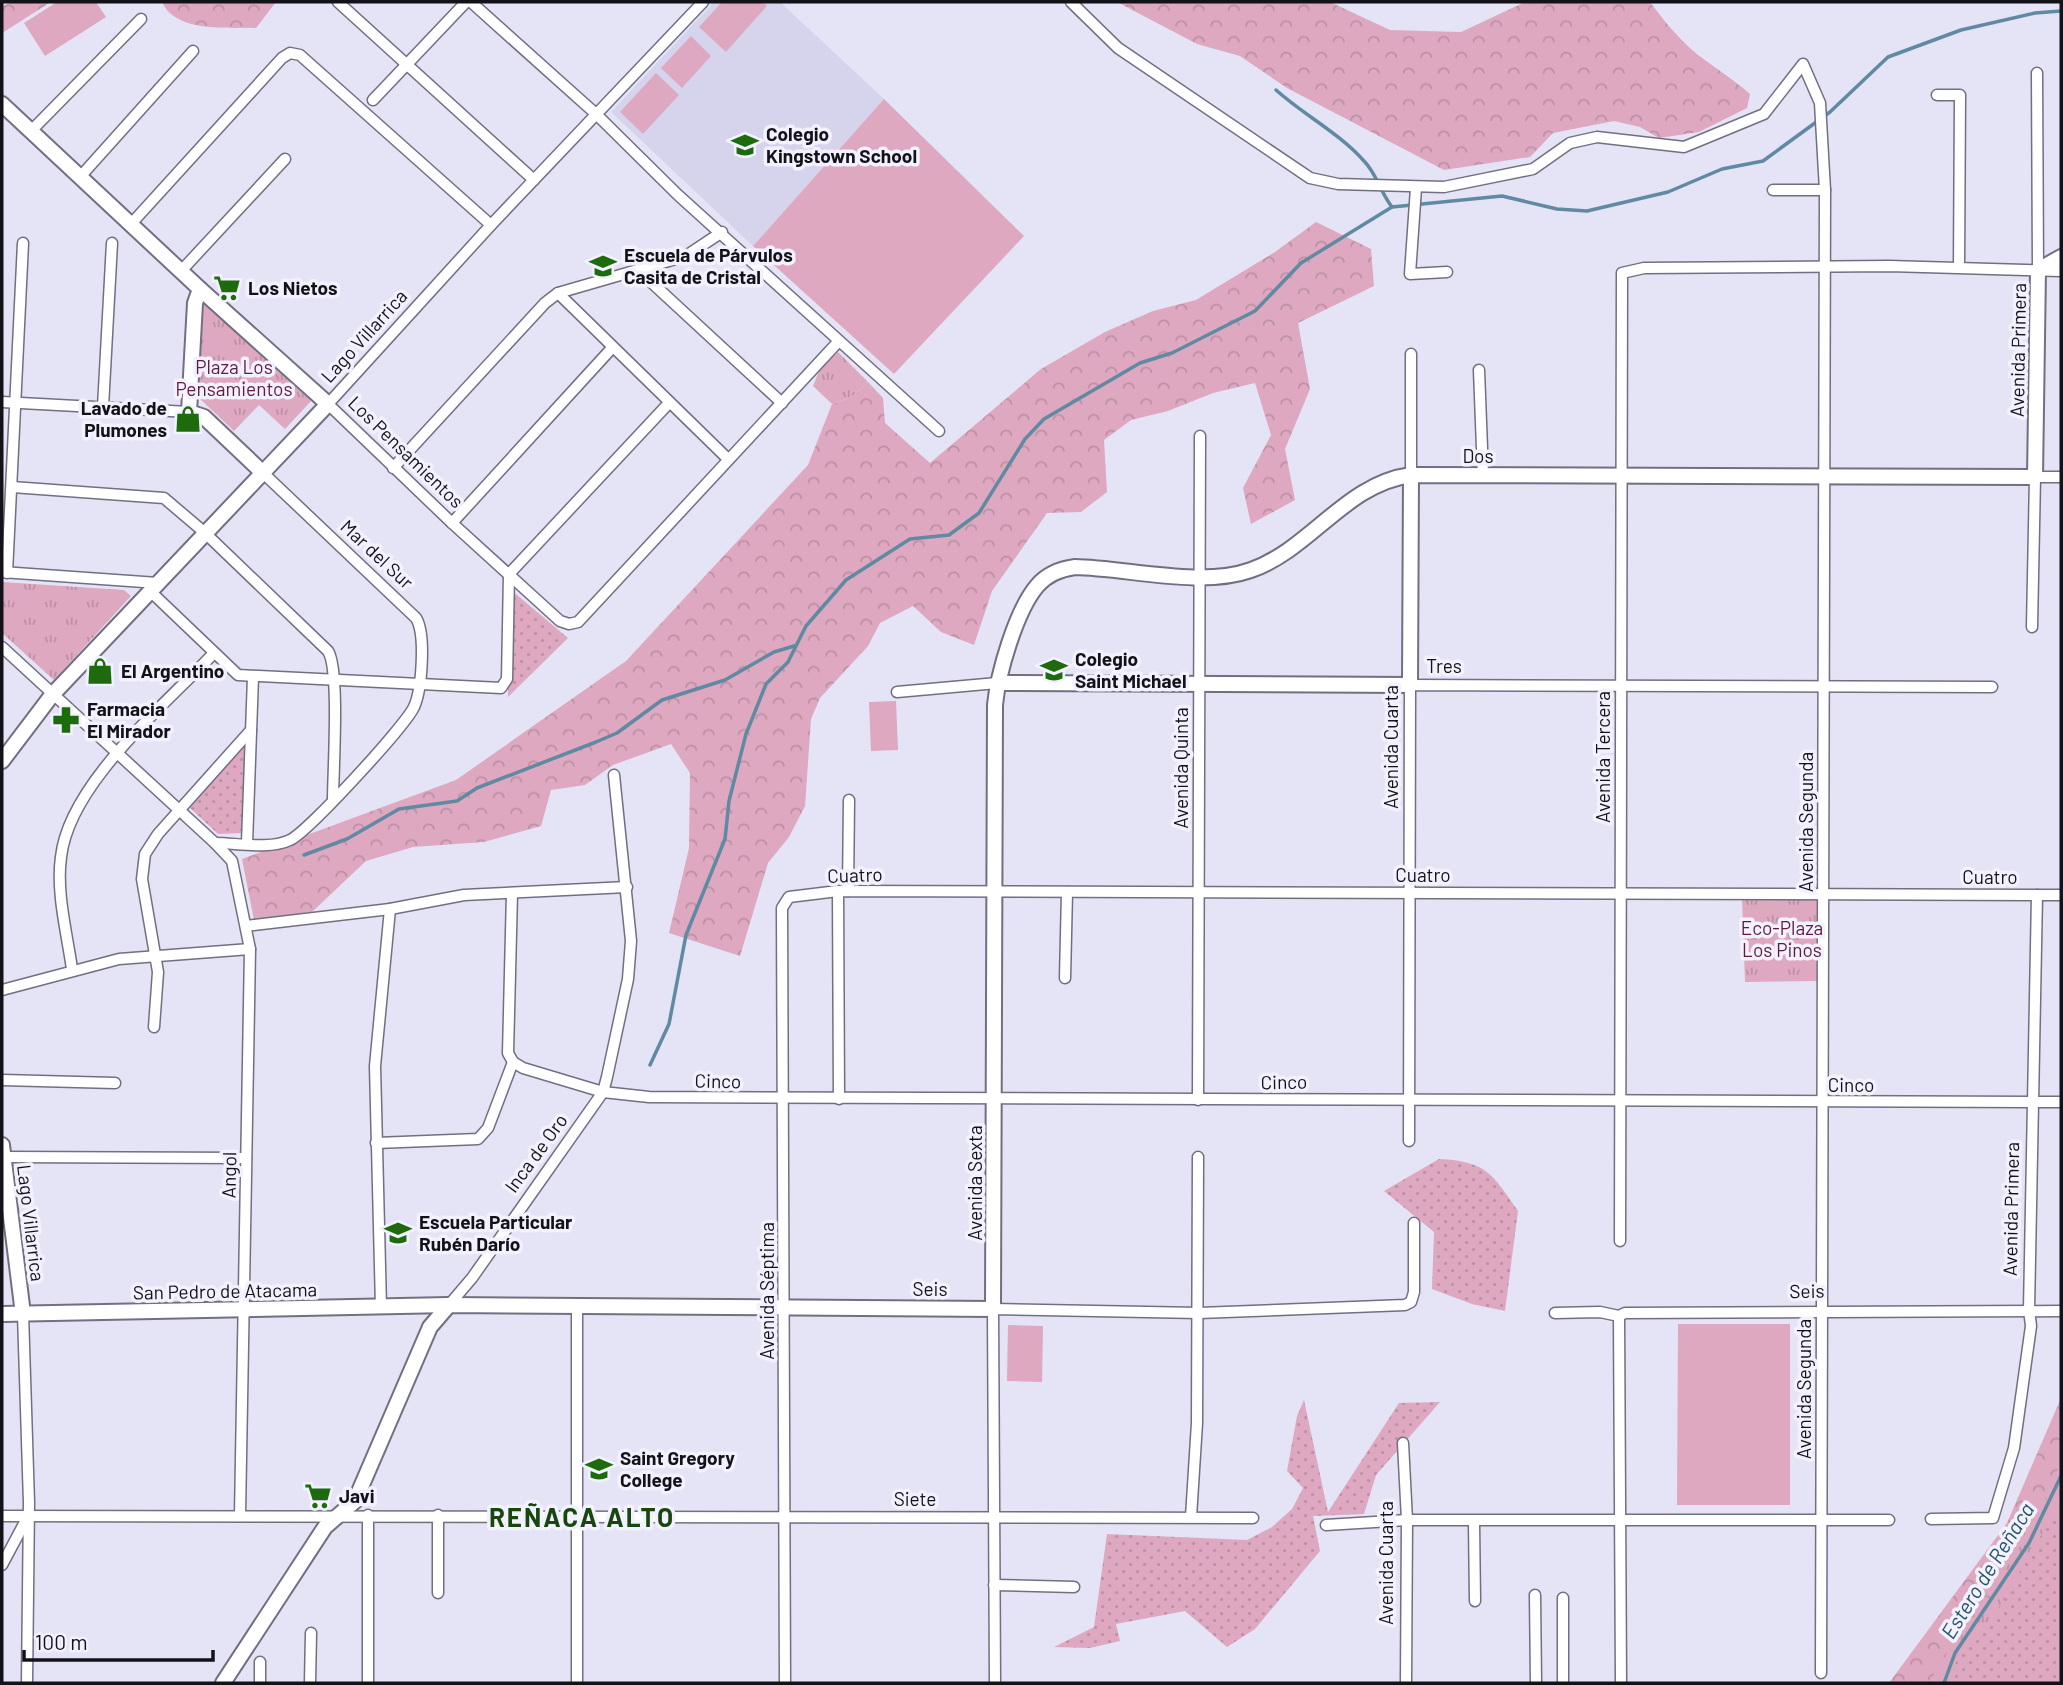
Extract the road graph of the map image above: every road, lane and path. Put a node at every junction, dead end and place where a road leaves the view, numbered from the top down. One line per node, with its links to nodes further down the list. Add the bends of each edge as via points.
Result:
1 (338, 2): 8 (street)
2 (466, 2): 8 (street)
3 (471, 2): 13 (street)
4 (703, 2): 13 (street, Lago Villarrica)
5 (1071, 2): 18 (street, via 1118,48 1310,178)
6 (141, 19): 14 (street)
7 (193, 51): 16 (street)
8 (408, 63): 11 (street); 17 (street)
9 (2037, 73): 30 (street, Avenida Primera)
10 (1937, 95): 28 (street, via 1960,95)
11 (373, 100)
12 (2, 104): 14 (street, Los Pensamientos)
13 (596, 114): 17 (street, Lago Villarrica); 23 (street)
14 (31, 131): 16 (street, Los Pensamientos)
15 (285, 159): 31 (street)
16 (80, 177): 21 (street, Los Pensamientos)
17 (534, 180): 22 (street, Lago Villarrica)
18 (1416, 188): 20 (street, Avenida Segunda, via 1444,187 1533,169 1570,144 1597,137 1684,147 1764,114 1803,64 1820,103); 33 (street, via 1410,274)
19 (1773, 190): 20 (street)
20 (1825, 190): 27 (street, Avenida Segunda)
21 (131, 224): 22 (street, via 290,53 300,55); 31 (street, Los Pensamientos)
22 (491, 225): 44 (street, Lago Villarrica)
23 (722, 232): 29 (street, via 698,251); 36 (street)
24 (23, 243): 41 (street)
25 (112, 243): 45 (street)
26 (2061, 257): 30 (street)
27 (1825, 267): 28 (street); 54 (street, Avenida Tercera, via 1644,268 1622,273); 55 (street, Avenida Segunda)
28 (1959, 267): 30 (street)
29 (638, 270): 35 (street); 43 (street)
30 (2038, 270): 32 (street); 56 (street, Avenida Primera)
31 (181, 271): 34 (street, Los Pensamientos)
32 (2061, 271)
33 (1447, 272)
34 (200, 289): 44 (street, Los Pensamientos); 46 (street, via 195,303)
35 (558, 293): 37 (street); 50 (street)
36 (838, 342): 43 (street); 47 (street)
37 (612, 348): 42 (street); 59 (street)
38 (1411, 354): 52 (street, Avenida Cuarta)
39 (1479, 370): 53 (street)
40 (2, 402): 41 (street, Mar del Sur)
41 (17, 403): 45 (street, Mar del Sur); 58 (street)
42 (669, 403): 49 (street); 62 (street)
43 (782, 403): 49 (street)
44 (328, 404): 50 (street, Los Pensamientos); 51 (street, Lago Villarrica)
45 (103, 407): 46 (street, Mar del Sur)
46 (189, 412): 51 (street, Mar del Sur, via 204,417)
47 (939, 431)
48 (1200, 436): 63 (street, Avenida Quinta)
49 (729, 459): 62 (street, Los Pensamientos, via 578,622 560,621)
50 (393, 468): 59 (street, Los Pensamientos)
51 (261, 471): 60 (street, Lago Villarrica); 72 (street, Mar del Sur, via 416,618 423,636)
52 (1411, 475): 53 (street, Dos); 63 (street, Dos, via 1361,492 1263,565 1238,574); 73 (street, Avenida Cuarta)
53 (1483, 475): 54 (street, Dos)
54 (1622, 476): 55 (street, Dos); 74 (street, Avenida Tercera)
55 (1824, 476): 56 (street, Dos); 75 (street, Avenida Segunda)
56 (2035, 477): 57 (street, Dos); 65 (street, Avenida Primera)
57 (2061, 477)
58 (12, 487): 60 (street, via 157,496 170,501); 61 (street)
59 (452, 523): 62 (street, Los Pensamientos)
60 (204, 532): 64 (street, Lago Villarrica); 69 (street, via 328,651)
61 (4, 573): 64 (street)
62 (509, 574): 72 (street, via 505,686)
63 (1199, 576): 70 (street, Dos, via 1101,566 1067,568 1052,574 1031,594); 71 (street, Avenida Quinta)
64 (154, 587): 67 (street); 78 (street, Lago Villarrica)
65 (2032, 627)
66 (2, 647): 78 (street, Angol)
67 (213, 654): 68 (street, via 238,675); 80 (street)
68 (253, 677): 69 (street); 79 (street)
69 (333, 681): 72 (street); 83 (street)
70 (997, 683): 71 (street, Tres); 77 (street, Tres); 90 (street, Avenida Sexta)
71 (1199, 684): 73 (street, Tres); 92 (street, Avenida Quinta)
72 (419, 685): 83 (street, Mar del Sur, via 411,713)
73 (1410, 685): 74 (street, Tres); 94 (street, Avenida Cuarta)
74 (1621, 686): 75 (street, Tres); 95 (street, Avenida Tercera)
75 (1824, 686): 76 (street, Tres); 96 (street, Avenida Segunda)
76 (1992, 687)
77 (897, 692)
78 (52, 695): 80 (street, Angol); 81 (street, Lago Villarrica)
79 (251, 730): 85 (street); 86 (street)
80 (118, 754): 85 (street, Angol); 104 (street, via 81,797 63,842 61,884)
81 (2, 761)
82 (614, 775): 88 (street, Inca de Oro)
83 (333, 800): 86 (street, Mar del Sur, via 292,839 276,844)
84 (849, 800): 89 (street)
85 (179, 810): 87 (street, Angol); 103 (street, via 152,840 142,862)
86 (247, 843): 87 (street, Mar del Sur)
87 (215, 844): 101 (street, Angol, via 232,861)
88 (627, 887): 93 (street); 111 (street, Inca de Oro, via 628,979)
89 (843, 891): 90 (street, Cuatro); 99 (street, Cuatro); 113 (street)
90 (993, 891): 91 (street, Cuatro); 115 (street, Avenida Sexta)
91 (1067, 892): 92 (street, Cuatro); 105 (street)
92 (1198, 892): 94 (street, Cuatro); 116 (street, Avenida Quinta)
93 (512, 893): 100 (street, via 464,895); 108 (street, via 508,1053)
94 (1410, 893): 95 (street, Cuatro); 112 (street, Avenida Cuarta)
95 (1620, 894): 96 (street, Cuatro); 118 (street, Avenida Tercera)
96 (1823, 894): 97 (street, Cuatro); 119 (street, Avenida Segunda)
97 (2037, 895): 98 (street, Cuatro); 120 (street, Avenida Primera)
98 (2061, 895)
99 (785, 900): 114 (street, Avenida Séptima)
100 (390, 909): 101 (street); 122 (street, via 375,1066)
101 (247, 926): 102 (street, Angol)
102 (250, 949): 103 (street); 124 (street, Angol)
103 (153, 958): 104 (street, via 118,959); 107 (street, via 158,972)
104 (72, 969): 106 (street)
105 (1065, 978)
106 (2, 990)
107 (153, 1027)
108 (513, 1062): 111 (street, Cinco); 122 (street, via 488,1128 478,1139)
109 (2, 1080): 110 (street)
110 (115, 1083)
111 (603, 1092): 114 (street, Cinco); 128 (street, Inca de Oro)
112 (1409, 1098): 116 (street, Cinco); 118 (street, Cinco); 121 (street, Avenida Cuarta)
113 (839, 1099): 114 (street, Cinco); 115 (street, Cinco)
114 (784, 1100): 131 (street, Avenida Séptima)
115 (995, 1100): 116 (street, Cinco); 134 (street, Avenida Sexta)
116 (1198, 1100)
117 (2061, 1101): 120 (street, Cinco)
118 (1620, 1102): 119 (street, Cinco); 127 (street, Avenida Tercera)
119 (1823, 1102): 120 (street, Cinco); 135 (street, Avenida Segunda)
120 (2033, 1102): 136 (street, Avenida Primera)
121 (1409, 1141)
122 (376, 1143): 129 (street)
123 (1198, 1157): 140 (street)
124 (246, 1158): 125 (street); 133 (street, Angol)
125 (3, 1159): 139 (street, Lago Villarrica)
126 (1414, 1223): 140 (street, Seis, via 1414,1292 1405,1305)
127 (1620, 1241)
128 (449, 1305): 129 (street, San Pedro de Atacama); 130 (street, Seis); 144 (street, Inca de Oro, via 430,1326 355,1501)
129 (381, 1307): 133 (street, San Pedro de Atacama)
130 (577, 1308): 131 (street, Seis); 150 (street)
131 (784, 1308): 134 (street, Seis); 149 (street, Avenida Séptima)
132 (2060, 1308): 136 (street, Seis)
133 (244, 1309): 139 (street, San Pedro de Atacama); 143 (street, Angol)
134 (993, 1309): 140 (street, Seis); 151 (street, Avenida Sexta)
135 (1822, 1310): 136 (street, Seis); 141 (street, Seis, via 1625,1313); 156 (street, Avenida Segunda)
136 (2029, 1310): 158 (street, Avenida Primera, via 2031,1326 2014,1448 1993,1518)
137 (1555, 1313): 141 (street, Seis, via 1600,1312)
138 (2, 1314): 139 (street, San Pedro de Atacama)
139 (23, 1314): 148 (street, Lago Villarrica)
140 (1199, 1314): 152 (street)
141 (1619, 1317): 154 (street)
142 (1403, 1443): 155 (street, Avenida Cuarta)
143 (240, 1515): 144 (street, Siete); 148 (street, Siete)
144 (338, 1515): 145 (street, Siete); 172 (street, Inca de Oro)
145 (368, 1515): 146 (street, Siete); 175 (street)
146 (438, 1515): 150 (street, Siete); 164 (street)
147 (2, 1516): 148 (street, Siete)
148 (28, 1516): 161 (street); 171 (street, Lago Villarrica)
149 (786, 1516): 150 (street, Siete); 151 (street, Siete); 177 (street, Avenida Séptima)
150 (578, 1517): 176 (street)
151 (993, 1517): 152 (street, Siete); 162 (street, Avenida Sexta)
152 (1191, 1517): 153 (street, Siete)
153 (1253, 1518)
154 (1618, 1519): 156 (street); 159 (street); 182 (street)
155 (1406, 1520): 159 (street); 160 (street); 179 (street, Avenida Cuarta)
156 (1822, 1520): 157 (street); 170 (street, Avenida Segunda)
157 (1889, 1520)
158 (1931, 1520)
159 (1474, 1523): 167 (street)
160 (1326, 1525)
161 (2, 1565)
162 (994, 1586): 163 (street); 178 (street, Avenida Sexta)
163 (1074, 1587)
164 (438, 1593)
165 (1535, 1595): 180 (street)
166 (1563, 1598): 181 (street)
167 (1475, 1601)
168 (311, 1633): 174 (street)
169 (260, 1662): 173 (street)
170 (1821, 1673)
171 (27, 1683)
172 (223, 1683)
173 (260, 1683)
174 (310, 1683)
175 (368, 1683)
176 (577, 1683)
177 (785, 1683)
178 (995, 1683)
179 (1406, 1683)
180 (1536, 1683)
181 (1563, 1683)
182 (1621, 1683)

